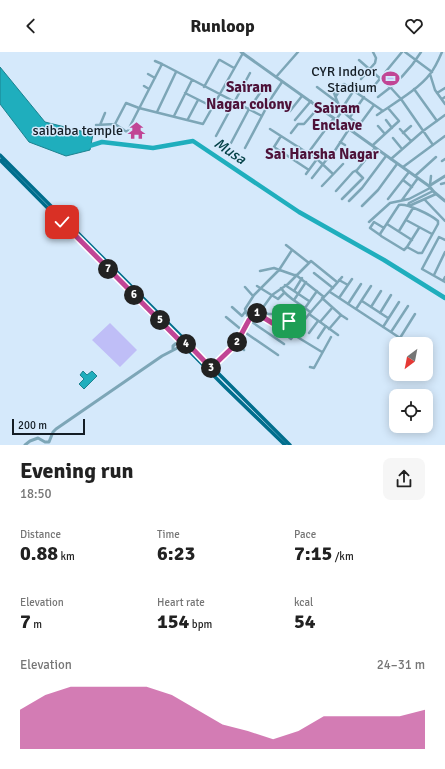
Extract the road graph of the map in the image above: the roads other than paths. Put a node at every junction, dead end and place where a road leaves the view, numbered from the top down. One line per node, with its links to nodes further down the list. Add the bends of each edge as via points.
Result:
1 (242, 52): 11 (street); 17 (street)
2 (298, 52): 17 (street)
3 (373, 52): 12 (street, via 376,58)
4 (404, 52): 8 (street); 19 (street)
5 (421, 52): 8 (street)
6 (442, 52): 14 (street)
7 (359, 60): 12 (street)
8 (416, 60): 14 (street); 27 (street)
9 (155, 61): 10 (street)
10 (162, 64): 13 (street); 18 (street)
11 (234, 68): 24 (street, via 219,60); 36 (street)
12 (369, 69): 19 (street); 20 (street)
13 (176, 72): 21 (street); 58 (street)
14 (431, 73): 30 (street); 35 (street)
15 (148, 74): 18 (street)
16 (250, 74): 46 (street)
17 (276, 77): 22 (street)
18 (155, 78): 29 (street)
19 (380, 78): 27 (street); 33 (street)
20 (360, 79)
21 (192, 80): 24 (street); 34 (street)
22 (282, 82): 37 (street); 63 (street)
23 (144, 86): 29 (street)
24 (204, 87): 36 (street)
25 (317, 87): 47 (street)
26 (332, 87): 38 (street)
27 (391, 88): 39 (street); 42 (street)
28 (445, 88): 35 (street)
29 (149, 89): 52 (street)
30 (414, 89): 42 (street); 69 (street)
31 (262, 90): 54 (street)
32 (354, 90): 38 (street, via 344,84); 41 (street); 56 (street)
33 (369, 92)
34 (186, 93): 44 (street); 62 (street)
35 (437, 93): 43 (street)
36 (220, 94): 46 (street); 50 (street)
37 (302, 96): 45 (street); 55 (street)
38 (335, 96): 47 (street)
39 (378, 97)
40 (445, 97): 43 (street)
41 (364, 98): 49 (street); 64 (street)
42 (401, 99): 53 (street); 79 (street)
43 (442, 99): 48 (street)
44 (198, 100): 50 (street); 65 (street)
45 (311, 101): 51 (street); 67 (street)
46 (234, 102): 54 (street); 83 (street)
47 (337, 102): 56 (street)
48 (445, 104)
49 (374, 105): 57 (street); 64 (street, via 360,124)
50 (213, 107): 65 (street, via 203,124)
51 (318, 107): 66 (street); 80 (street, via 304,124 298,124)
52 (139, 108): 58 (street); 70 (street, via 125,104); 70 (street, via 128,132)
53 (388, 108): 57 (street); 75 (street, via 399,121)
54 (249, 109): 63 (street); 89 (street)
55 (290, 111)
56 (341, 111): 64 (street); 66 (street)
57 (383, 111): 60 (street)
58 (157, 112): 62 (street)
59 (105, 113): 72 (street)
60 (377, 115)
61 (445, 115): 69 (street)
62 (174, 116): 65 (street)
63 (262, 116): 94 (street)
64 (350, 117)
65 (188, 119)
66 (335, 119): 77 (street); 97 (street)
67 (295, 120)
68 (386, 120): 75 (street)
69 (437, 121): 79 (street)
70 (115, 124): 72 (street)
71 (96, 125): 72 (street)
72 (100, 125)
73 (378, 126): 82 (street)
74 (411, 126): 81 (street)
75 (392, 128): 82 (street)
76 (270, 129): 84 (street)
77 (349, 129): 87 (street); 92 (street)
78 (400, 129): 81 (street)
79 (423, 131): 88 (street); 90 (street)
80 (291, 133)
81 (403, 133): 88 (street)
82 (385, 134): 92 (street)
83 (216, 136)
84 (281, 136): 93 (street); 102 (street, via 274,147)
85 (445, 136): 90 (street)
86 (393, 138): 95 (street)
87 (340, 142): 91 (street); 96 (street)
88 (410, 142): 95 (street)
89 (231, 143)
90 (433, 145): 109 (street)
91 (345, 146)
92 (374, 146): 100 (street); 111 (street)
93 (299, 147): 97 (street); 102 (street)
94 (245, 148)
95 (402, 148): 104 (street)
96 (334, 152)
97 (308, 153): 103 (street)
98 (331, 154): 106 (street)
99 (0, 155): 221 (main road)
100 (386, 156): 104 (street); 131 (street)
101 (436, 157): 117 (street)
102 (292, 159): 110 (street)
103 (317, 159): 106 (street); 110 (street)
104 (391, 159): 108 (street)
105 (0, 160): 221 (main road)
106 (324, 164): 114 (street); 118 (street)
107 (343, 164): 114 (street)
108 (397, 164): 109 (street); 133 (street, via 378,190)
109 (403, 167): 112 (street)
110 (309, 170): 113 (street)
111 (356, 171): 125 (street); 127 (street, via 363,178)
112 (409, 172): 117 (street); 119 (street)
113 (306, 174)
114 (333, 174): 122 (street)
115 (431, 176): 124 (street)
116 (445, 176): 124 (street)
117 (416, 177): 123 (street); 124 (street)
118 (312, 178)
119 (403, 180): 123 (street); 128 (street)
120 (445, 182): 121 (street)
121 (441, 184)
122 (322, 186)
123 (412, 187): 129 (street)
124 (431, 188): 126 (street); 129 (street, via 410,199); 134 (street, via 408,203)
125 (336, 191)
126 (436, 194): 130 (street); 132 (street)
127 (342, 199)
128 (388, 199)
129 (402, 200): 138 (street, via 390,203)
130 (424, 200): 134 (street); 137 (street)
131 (349, 201)
132 (445, 201)
133 (362, 206)
134 (408, 206): 135 (street); 139 (street, via 399,205)
135 (413, 208): 136 (street); 143 (street, via 438,220)
136 (406, 220): 141 (street); 142 (street)
137 (445, 221)
138 (369, 222)
139 (387, 224): 140 (street); 142 (street)
140 (384, 228): 144 (street); 144 (street, via 374,222 370,228)
141 (419, 228): 143 (street); 145 (street)
142 (399, 231): 145 (street)
143 (432, 234): 148 (street, via 422,253)
144 (380, 235): 148 (street, via 402,249)
145 (412, 240): 148 (street)
146 (445, 240): 156 (street, via 439,237 422,269)
147 (286, 245): 149 (street)
148 (407, 247)
149 (292, 250): 151 (street); 152 (street)
150 (445, 252): 156 (street)
151 (309, 263): 155 (street); 159 (street, via 311,261)
152 (279, 270): 153 (street, via 274,268); 155 (street); 169 (street)
153 (260, 271)
154 (314, 273): 171 (street)
155 (296, 275): 158 (street); 164 (street)
156 (434, 275): 162 (street)
157 (445, 277): 162 (street)
158 (302, 278): 161 (street); 172 (street)
159 (339, 279): 165 (street); 171 (street)
160 (352, 279): 165 (street)
161 (306, 282): 173 (street); 177 (street)
162 (444, 282)
163 (361, 284): 188 (street)
164 (285, 285): 170 (street); 172 (street)
165 (348, 285): 183 (street)
166 (256, 286): 169 (street)
167 (371, 286): 185 (street)
168 (245, 287): 180 (street)
169 (261, 288): 178 (street); 180 (street)
170 (281, 288): 176 (street); 178 (street)
171 (333, 288): 175 (street)
172 (293, 290): 177 (street); 181 (street)
173 (317, 291): 182 (street); 186 (street)
174 (381, 291): 192 (street)
175 (330, 292): 182 (street); 183 (street)
176 (284, 293): 178 (street, via 278,299); 181 (street)
177 (298, 294): 184 (street); 186 (street)
178 (272, 295): 194 (street)
179 (391, 295): 199 (street)
180 (253, 296): 196 (street, via 245,309)
181 (288, 296): 184 (street)
182 (323, 298): 193 (street); 198 (street)
183 (339, 298): 188 (street)
184 (294, 300): 191 (street)
185 (362, 301): 192 (street); 195 (street)
186 (309, 302): 191 (street)
187 (398, 302): 205 (street)
188 (348, 304): 195 (street)
189 (408, 306): 215 (street)
190 (232, 307): 196 (street, via 242,316)
191 (304, 307): 198 (street); 211 (street, via 294,321)
192 (371, 307): 199 (street)
193 (332, 308): 202 (street); 209 (street)
194 (260, 309): 197 (street); 200 (street)
195 (356, 309): 212 (street)
196 (246, 312): 207 (street)
197 (256, 313): 204 (street); 207 (street)
198 (309, 313): 209 (street); 217 (street)
199 (380, 313): 205 (street)
200 (268, 314): 204 (street); 208 (street, via 280,315 278,318)
201 (415, 314): 215 (street, via 400,338)
202 (341, 315): 206 (street); 213 (street)
203 (226, 317): 214 (street)
204 (265, 318): 211 (street)
205 (388, 318): 212 (street)
206 (347, 319)
207 (249, 320): 214 (street); 224 (street)
208 (282, 320)
209 (319, 321): 210 (street); 216 (street)
210 (326, 326): 213 (street); 220 (street)
211 (279, 327): 217 (street, via 290,339)
212 (383, 327): 215 (street)
213 (329, 329): 218 (street)
214 (243, 331): 223 (street); 228 (street)
215 (391, 332)
216 (309, 333)
217 (294, 335): 227 (street)
218 (338, 335)
219 (331, 337): 227 (street)
220 (318, 338)
221 (181, 339): 222 (main road); 225 (street)
222 (185, 344): 225 (street); 230 (main road)
223 (236, 344): 226 (street); 230 (street)
224 (284, 344)
225 (173, 349): 231 (street, via 56,429 49,442 38,438)
226 (244, 350)
227 (322, 352): 229 (street, via 314,368)
228 (278, 355)
229 (310, 367)
230 (210, 369): 232 (main road); 233 (main road)
231 (25, 445)
232 (285, 445)
233 (290, 445)

